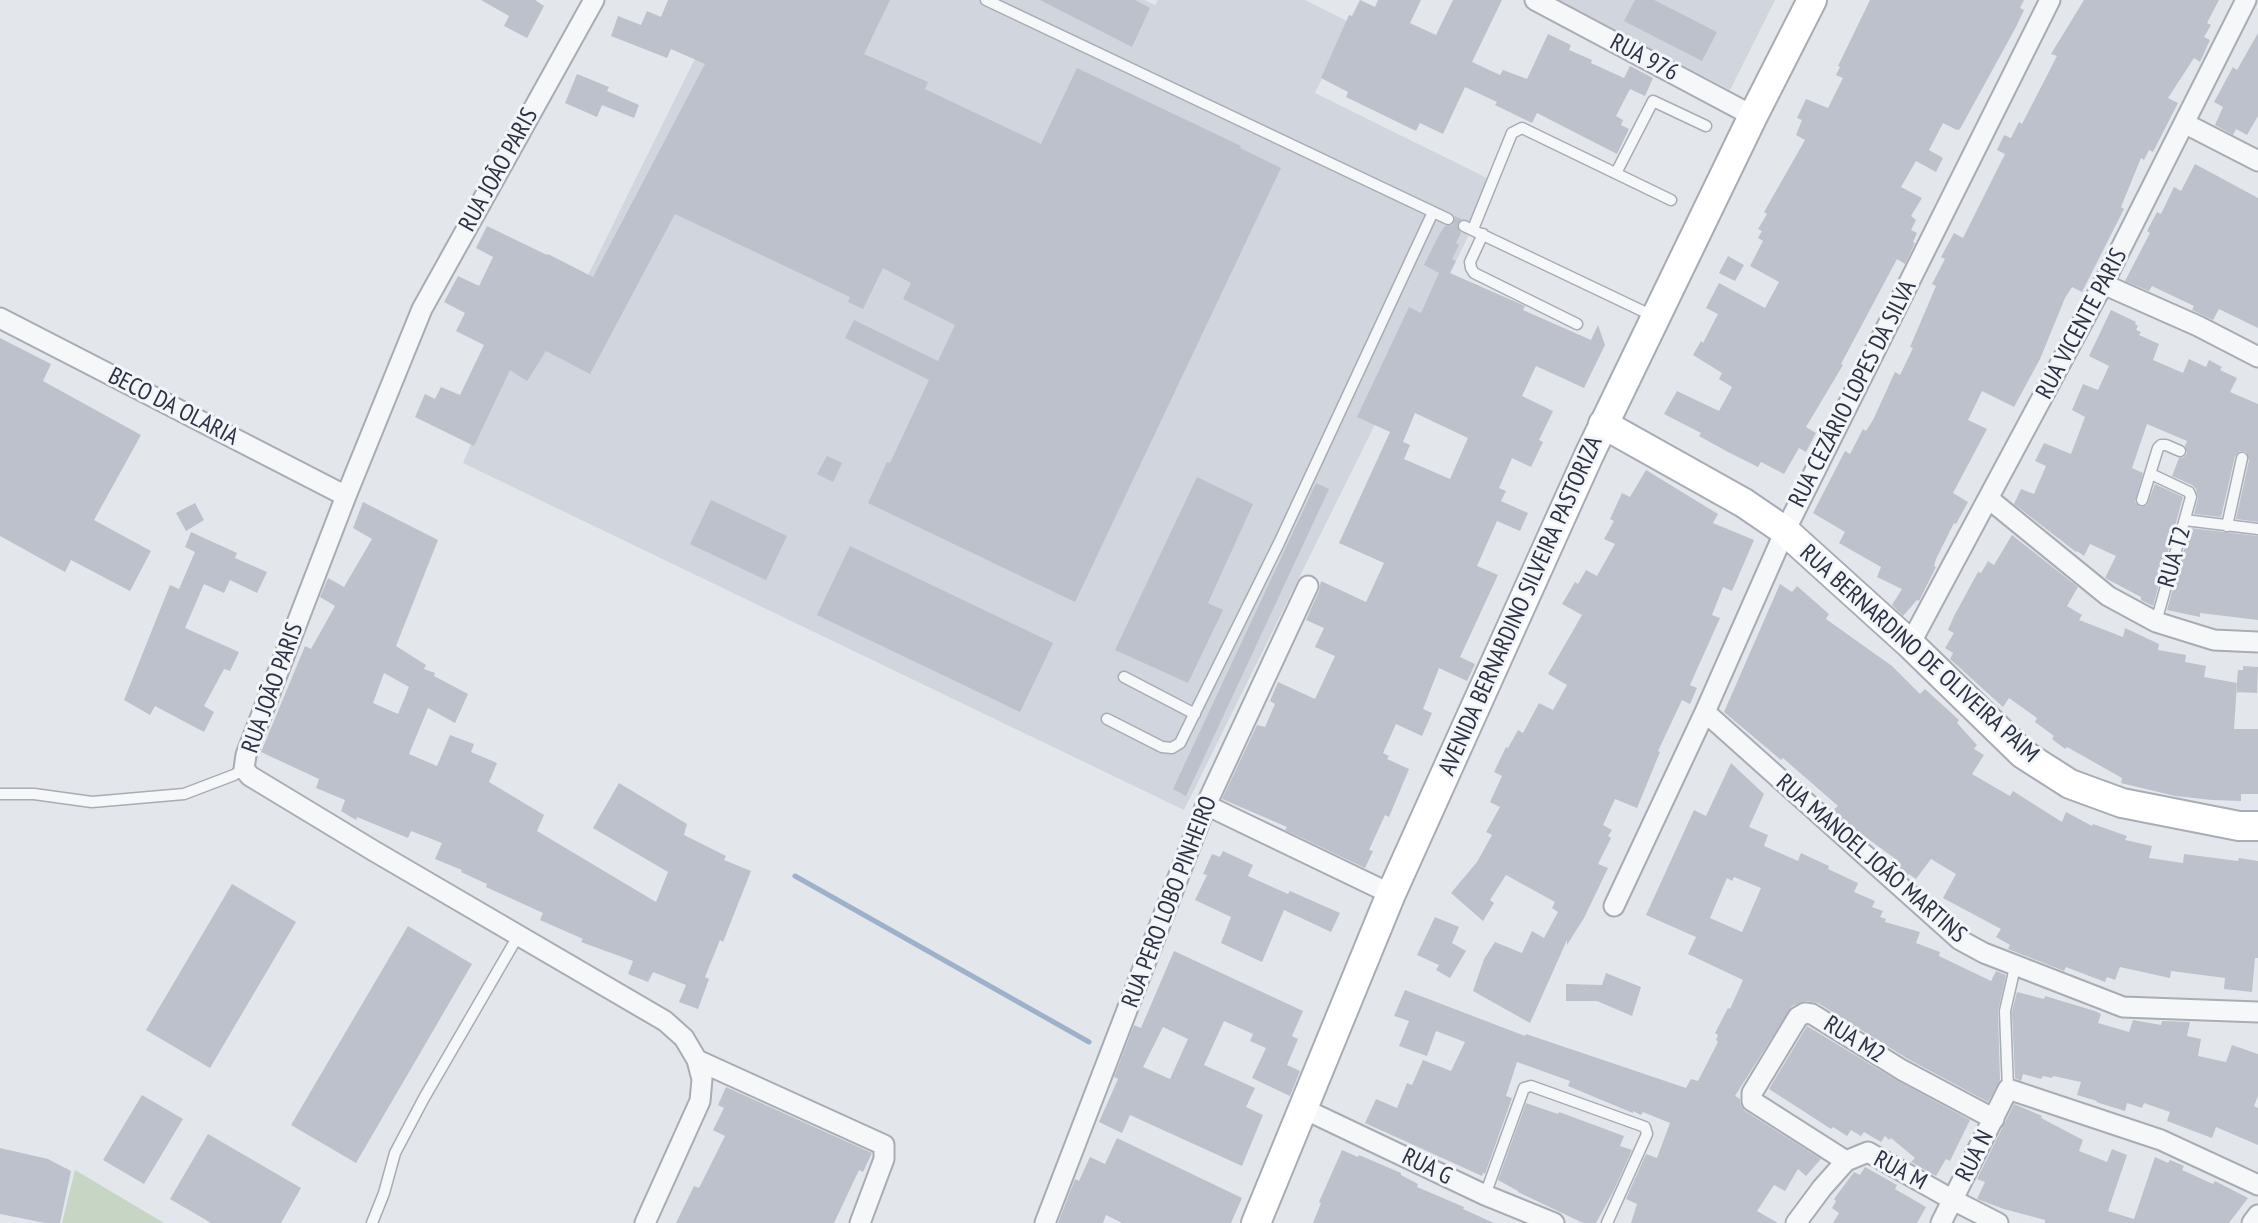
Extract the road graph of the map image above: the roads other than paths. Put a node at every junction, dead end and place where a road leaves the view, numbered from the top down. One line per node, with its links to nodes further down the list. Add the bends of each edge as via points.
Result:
1 (594, 0): 25 (street, RUA JOÃO PARIS, via 422,309)
2 (985, 0): 13 (lane)
3 (1535, 0): 7 (street, RUA 976)
4 (1812, 0): 7 (main road, AVENIDA BERNARDINO SILVEIRA PASTORIZA)
5 (2050, 0): 31 (street, RUA CEZÁRIO LOPES DA SILVA)
6 (2246, 0): 8 (street, RUA VICENTE PARIS)
7 (1753, 116): 17 (main road, AVENIDA BERNARDINO SILVEIRA PASTORIZA)
8 (2184, 123): 10 (street); 16 (street, RUA VICENTE PARIS)
9 (1706, 126): 11 (lane, via 1653,101)
10 (2258, 161)
11 (1616, 173): 12 (lane); 15 (lane, via 1517,129 1469,228)
12 (1671, 200)
13 (1433, 212): 14 (lane); 38 (lane)
14 (1448, 219)
15 (1483, 234): 17 (lane); 19 (lane, via 1470,262 1474,274)
16 (2104, 284): 20 (street); 26 (street, RUA VICENTE PARIS)
17 (1656, 317): 21 (main road, AVENIDA BERNARDINO SILVEIRA PASTORIZA)
18 (0, 318): 25 (street, BECO DA OLARIA)
19 (1577, 324)
20 (2258, 356)
21 (1603, 424): 31 (main road, RUA BERNARDINO DE OLIVEIRA PAIM); 44 (main road, AVENIDA BERNARDINO SILVEIRA PASTORIZA)
22 (2180, 452): 24 (lane, via 2161,445)
23 (2242, 458): 29 (lane)
24 (2151, 474): 27 (lane); 28 (lane, RUA T2, via 2189,492)
25 (346, 496): 40 (street, RUA JOÃO PARIS)
26 (1989, 499): 33 (street, via 2108,596); 35 (street, RUA VICENTE PARIS)
27 (2142, 500)
28 (2185, 520): 29 (lane); 33 (lane, RUA T2)
29 (2227, 526): 30 (lane)
30 (2258, 529)
31 (1785, 531): 35 (main road, RUA BERNARDINO DE OLIVEIRA PAIM); 37 (street, RUA CEZÁRIO LOPES DA SILVA)
32 (1308, 586): 42 (street, RUA PERO LOBO PINHEIRO)
33 (2156, 622): 34 (street, via 2214,640)
34 (2258, 642)
35 (1910, 644): 43 (main road, RUA BERNARDINO DE OLIVEIRA PAIM, via 2023,754 2070,784 2122,803)
36 (1124, 677): 38 (lane)
37 (1705, 712): 45 (street, RUA CEZÁRIO LOPES DA SILVA); 47 (street, RUA MANOEL JOÃO MARTINS, via 1960,940)
38 (1195, 714): 39 (lane, via 1180,743 1172,748)
39 (1107, 719)
40 (244, 769): 41 (lane, via 184,794 92,802); 46 (street, RUA JOÃO PARIS)
41 (0, 794)
42 (1206, 805): 44 (street); 62 (street, RUA PERO LOBO PINHEIRO)
43 (2258, 826)
44 (1391, 894): 52 (main road, AVENIDA BERNARDINO SILVEIRA PASTORIZA)
45 (1614, 906)
46 (518, 936): 49 (street, RUA JOÃO PARIS, via 666,1021 684,1038); 59 (lane, via 395,1153)
47 (2015, 967): 48 (street, RUA MANOEL JOÃO MARTINS, via 2123,1007); 50 (lane, via 2005,1011)
48 (2258, 1012)
49 (697, 1060): 60 (street, via 702,1079 699,1101); 61 (street, via 884,1145 884,1159)
50 (2008, 1089): 53 (street, RUA N); 55 (street, via 2161,1140)
51 (1752, 1101): 53 (street, RUA M2, via 1752,1093 1798,1017 1805,1013); 54 (street, RUA M)
52 (1302, 1108): 56 (street, RUA G); 63 (main road, AVENIDA BERNARDINO SILVEIRA PASTORIZA)
53 (1994, 1119): 57 (street, RUA N)
54 (1846, 1161): 57 (street, RUA M, via 1868,1152); 66 (street, RUA M)
55 (2258, 1185)
56 (1485, 1195): 64 (street, RUA G); 65 (lane, via 1524,1088 1531,1086 1645,1127 1647,1134)
57 (1953, 1200): 67 (street, RUA N); 68 (street)
58 (2258, 1215): 69 (street)
59 (372, 1223)
60 (645, 1223)
61 (860, 1223)
62 (1045, 1223)
63 (1256, 1223)
64 (1554, 1223)
65 (1607, 1223)
66 (1796, 1223)
67 (1941, 1223)
68 (1998, 1223)
69 (2252, 1223)

